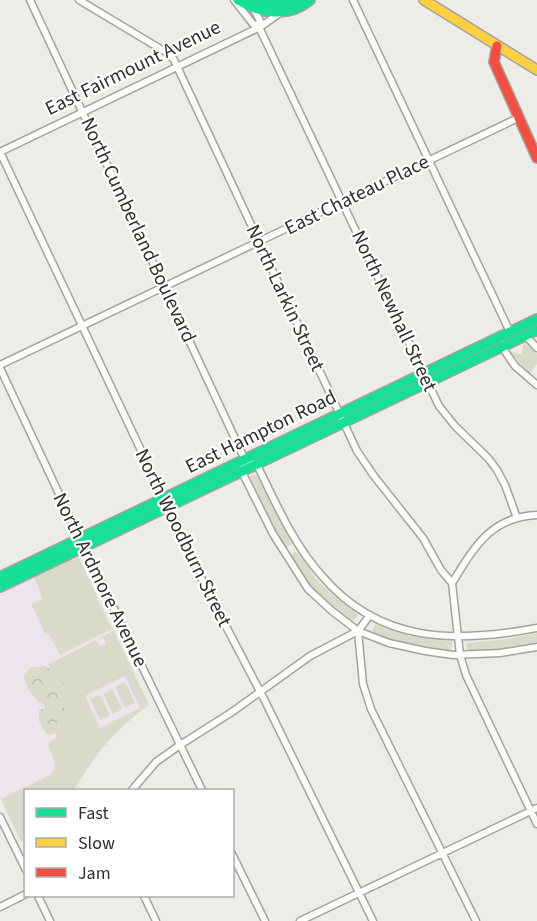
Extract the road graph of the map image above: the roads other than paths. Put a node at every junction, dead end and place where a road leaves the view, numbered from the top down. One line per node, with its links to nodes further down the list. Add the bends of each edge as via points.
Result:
1 (30, 0): 14 (street, North Cumberland Boulevard)
2 (79, 0): 12 (street, North Larkin Street, via 169,54)
3 (234, 0): 10 (street, North Newhall Street)
4 (310, 0): 7 (main road)
5 (353, 0): 18 (street)
6 (424, 0): 11 (main road)
7 (293, 4): 8 (main road); 9 (main road)
8 (252, 5): 9 (main road); 10 (street, North Newhall Street)
9 (280, 13): 10 (street, East Fairmount Avenue)
10 (259, 26): 12 (street, East Fairmount Avenue); 19 (street, North Newhall Street)
11 (497, 46): 13 (main road); 15 (main road, via 494,62)
12 (177, 67): 14 (street, East Fairmount Avenue); 20 (street, North Larkin Street)
13 (537, 70)
14 (83, 112): 16 (street, East Fairmount Avenue); 21 (street, North Cumberland Boulevard)
15 (518, 118): 17 (main road); 18 (street, East Chateau Place)
16 (0, 152): 23 (street, North Woodburn Street)
17 (537, 158)
18 (429, 160): 19 (street, East Chateau Place); 25 (street)
19 (342, 202): 20 (street, East Chateau Place); 30 (street, North Newhall Street)
20 (258, 242): 21 (street, East Chateau Place); 32 (street, North Larkin Street)
21 (164, 286): 23 (street, East Chateau Place); 34 (street, North Cumberland Boulevard)
22 (537, 320): 25 (main road, East Hampton Road)
23 (82, 326): 29 (street, East Chateau Place); 37 (street, North Woodburn Street)
24 (537, 330): 26 (main road, East Hampton Road)
25 (510, 332): 26 (street); 27 (street); 30 (main road, East Hampton Road)
26 (526, 335): 27 (main road, East Hampton Road); 28 (street)
27 (502, 348): 30 (main road, East Hampton Road); 31 (street)
28 (537, 348)
29 (0, 367): 40 (street, North Ardmore Avenue)
30 (426, 379): 32 (main road, East Hampton Road); 33 (main road, East Hampton Road); 39 (street, North Newhall Street, via 439,406 497,470)
31 (537, 385)
32 (339, 414): 33 (street, North Larkin Street); 34 (main road, East Hampton Road)
33 (344, 423): 35 (main road, East Hampton Road); 42 (street, North Larkin Street, via 357,451)
34 (245, 460): 35 (street); 36 (street); 37 (main road, East Hampton Road)
35 (258, 465): 36 (main road, East Hampton Road); 44 (street, via 285,522 321,576 343,598)
36 (242, 472): 37 (main road, East Hampton Road); 46 (street, via 273,534 308,589)
37 (166, 503): 40 (main road, East Hampton Road); 50 (street, North Woodburn Street)
38 (537, 515): 39 (street)
39 (517, 518): 42 (street, via 502,523 482,538)
40 (81, 543): 41 (main road, East Hampton Road); 43 (main road, East Hampton Road); 51 (street, North Ardmore Avenue)
41 (0, 577)
42 (452, 583): 47 (street)
43 (0, 587)
44 (370, 615): 46 (street); 47 (street, via 411,632)
45 (537, 628): 47 (street, via 494,636)
46 (358, 631): 49 (street, via 407,647); 50 (street, via 310,656); 57 (street, via 363,684 371,709)
47 (457, 637): 49 (street)
48 (537, 647): 49 (street)
49 (460, 656): 54 (street)
50 (260, 692): 51 (street); 60 (street, North Woodburn Street)
51 (180, 745): 52 (street, via 156,762); 53 (street, North Ardmore Avenue)
52 (133, 789)
53 (202, 789)
54 (534, 809): 56 (street); 57 (street)
55 (0, 817): 59 (street)
56 (537, 824)
57 (443, 852): 60 (street); 70 (street)
58 (234, 858): 67 (street)
59 (24, 866)
60 (359, 893): 68 (street); 69 (street, North Woodburn Street)
61 (24, 895): 64 (street)
62 (38, 897): 65 (street)
63 (144, 897): 66 (street)
64 (0, 907)
65 (50, 921)
66 (156, 921)
67 (265, 921)
68 (300, 921)
69 (373, 921)
70 (476, 921)

